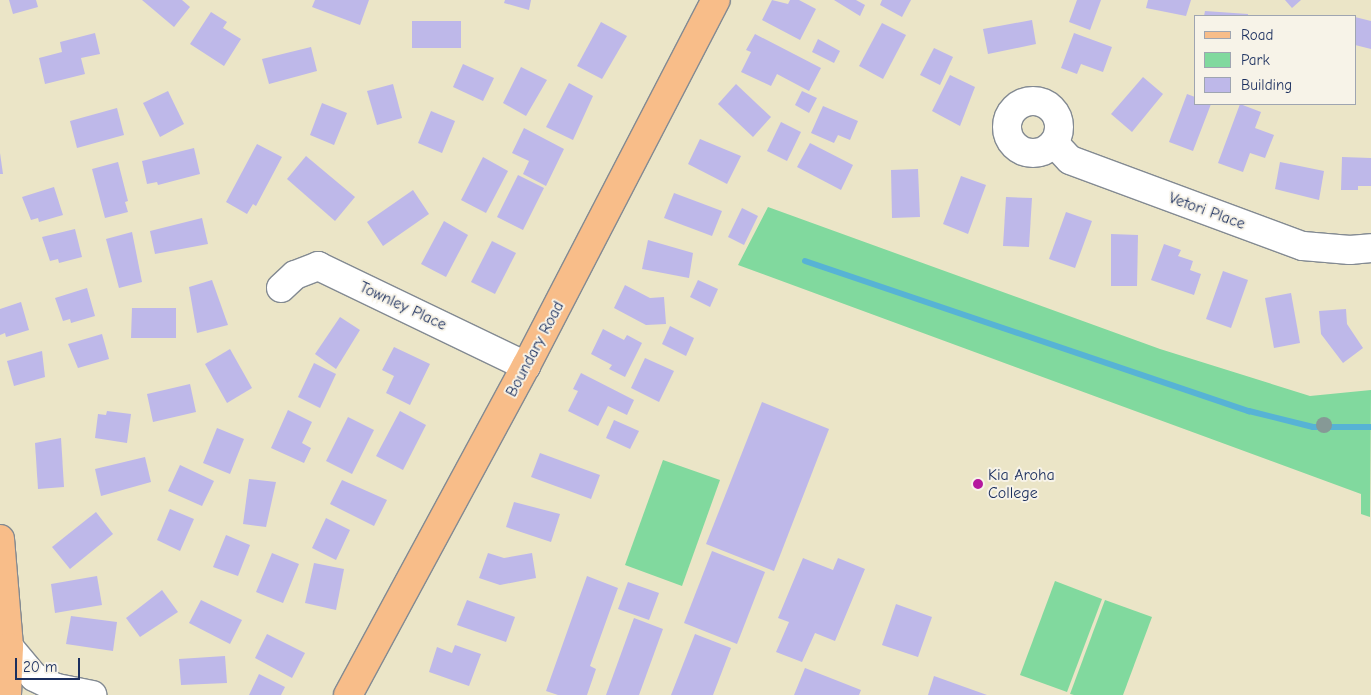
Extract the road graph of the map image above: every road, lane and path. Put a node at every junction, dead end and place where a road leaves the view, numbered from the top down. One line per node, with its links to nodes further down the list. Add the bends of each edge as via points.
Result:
1 (716, 0): 5 (main road, Boundary Road)
2 (1054, 143): 3 (street, Vetori Place, via 1070,160 1304,246 1350,250)
3 (1371, 248)
4 (281, 288): 5 (street, Townley Place, via 295,274 318,266)
5 (526, 366): 10 (main road, Boundary Road)
6 (0, 539): 7 (main road)
7 (9, 647): 8 (main road); 9 (street, via 34,677 57,688)
8 (7, 695)
9 (92, 695)
10 (348, 695)

